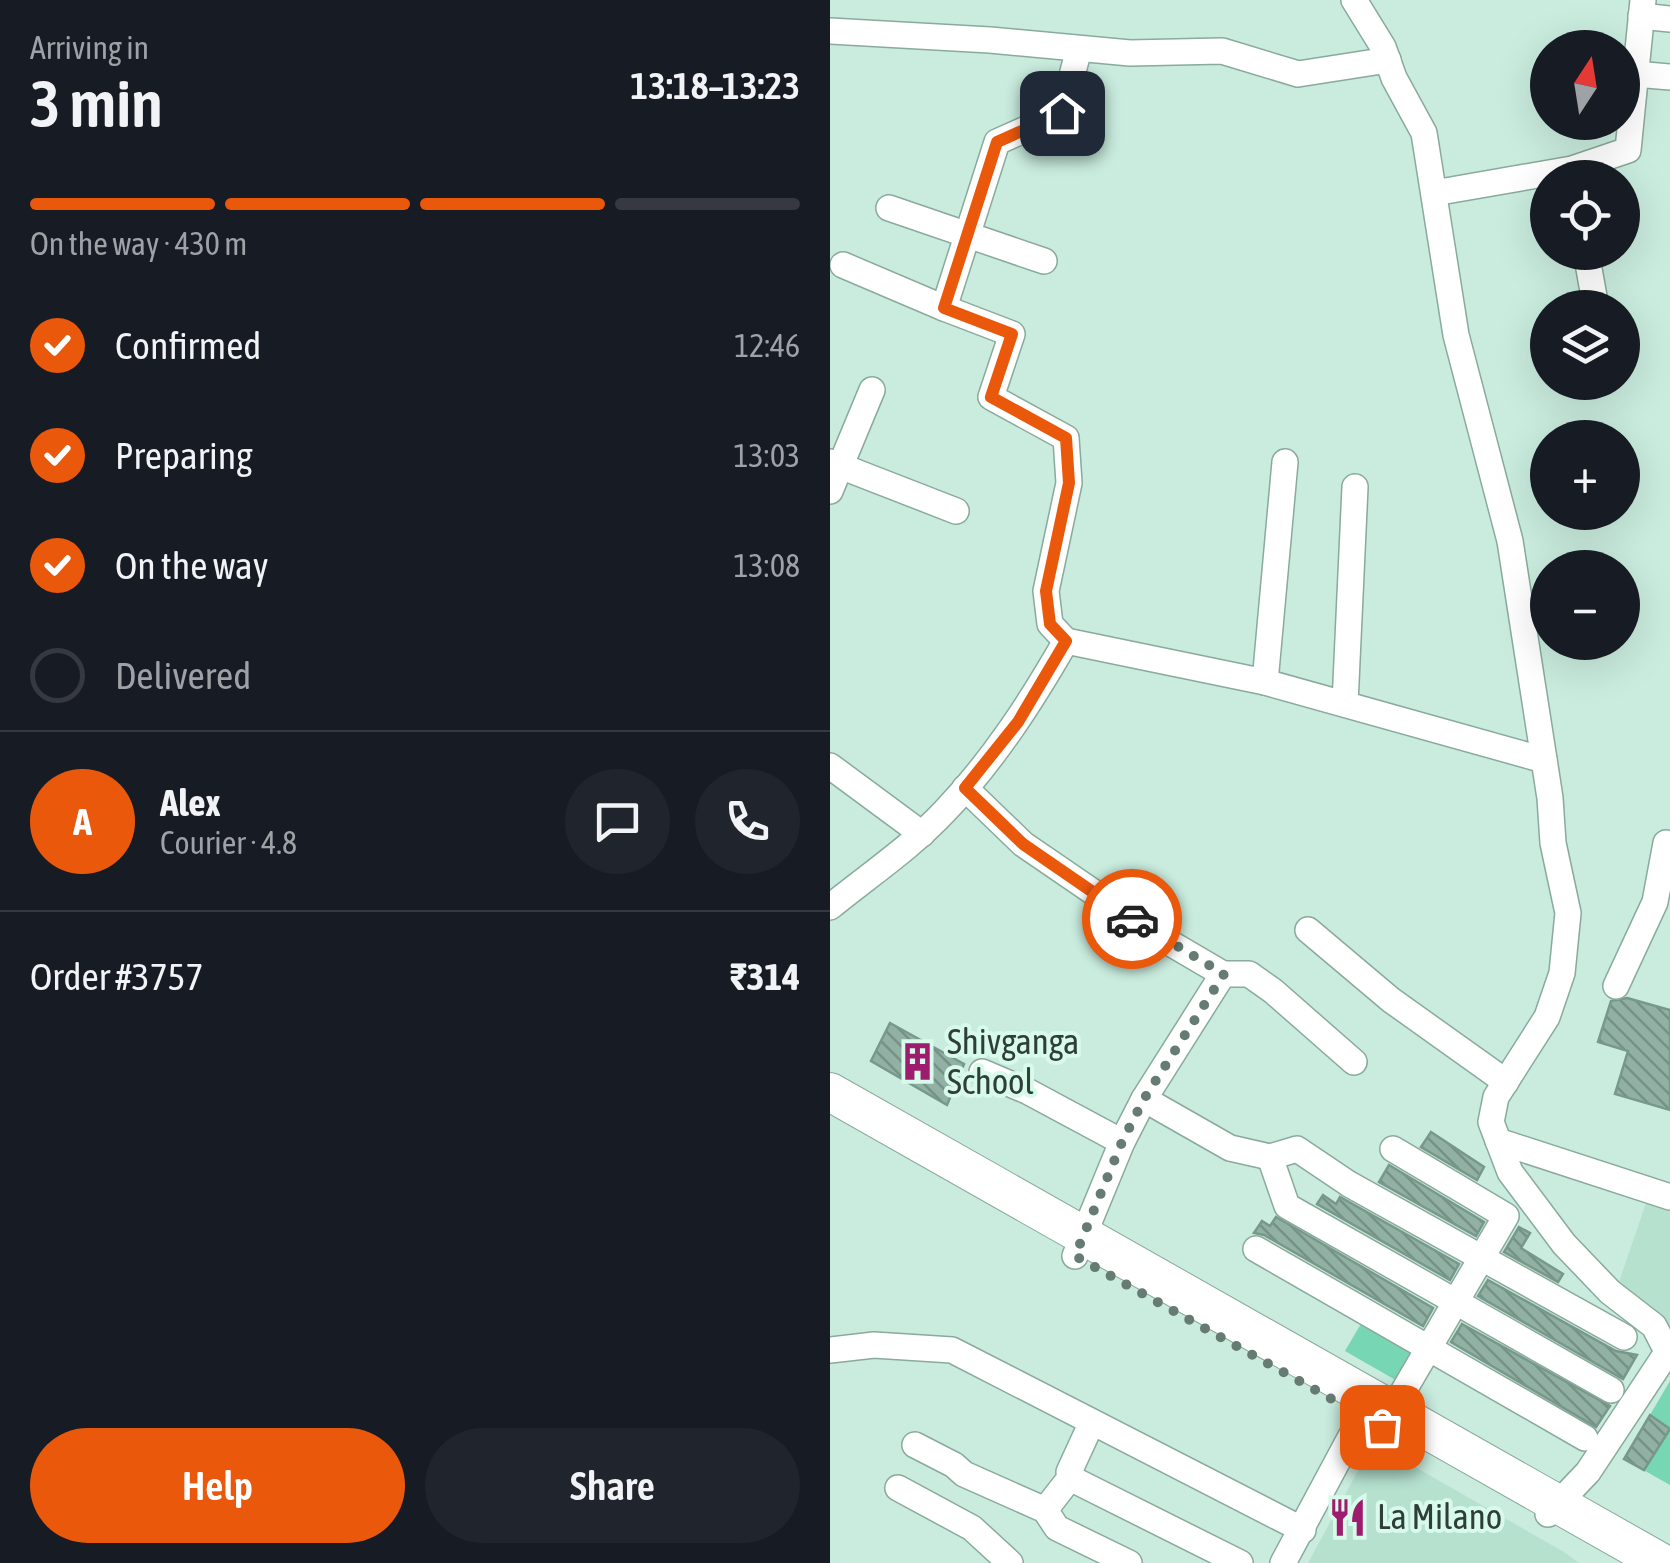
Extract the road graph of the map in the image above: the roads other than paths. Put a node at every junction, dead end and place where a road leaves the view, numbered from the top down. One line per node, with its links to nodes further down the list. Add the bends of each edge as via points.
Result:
1 (1354, 0): 6 (street)
2 (1642, 8): 3 (street)
3 (1670, 19)
4 (830, 31): 5 (street)
5 (1079, 48): 6 (street, via 1222,51 1298,74); 14 (street, via 1062,113 997,142)
6 (1388, 60): 12 (street, via 1424,133)
7 (1640, 74): 8 (street)
8 (1670, 77)
9 (1629, 140): 10 (street, via 1628,150)
10 (1604, 160)
11 (1530, 179): 12 (street)
12 (1434, 194): 27 (street, via 1456,335 1510,541)
13 (889, 208): 14 (street)
14 (967, 234): 15 (street); 17 (street)
15 (1044, 262)
16 (843, 265): 17 (street)
17 (944, 308): 24 (street, via 1012,334 991,397 1066,438 1069,483 1046,591 1050,624)
18 (872, 390): 20 (street)
19 (1284, 462): 25 (street)
20 (834, 464): 22 (street); 23 (street)
21 (1355, 487): 26 (street)
22 (830, 491)
23 (956, 511)
24 (1066, 641): 25 (street); 29 (street, via 1018,722)
25 (1264, 682): 26 (street)
26 (1345, 704): 27 (street)
27 (1544, 760): 39 (street, via 1568,913 1562,973 1547,1017)
28 (830, 766): 30 (street)
29 (965, 788): 30 (street); 35 (street, via 1023,844)
30 (922, 834): 33 (street)
31 (1666, 843): 32 (street)
32 (1662, 905): 36 (street)
33 (830, 907)
34 (1308, 930): 39 (street)
35 (1224, 974): 37 (street, via 1249,974 1273,990); 41 (street)
36 (1616, 986)
37 (1354, 1062)
38 (982, 1072): 43 (street)
39 (1506, 1082): 44 (street, via 1491,1122)
40 (830, 1092): 48 (highway)
41 (1144, 1099): 43 (street); 46 (street, via 1230,1148)
42 (830, 1118): 48 (highway)
43 (1122, 1142): 48 (street)
44 (1498, 1142): 47 (street); 55 (street, via 1510,1172 1564,1244 1654,1326)
45 (1393, 1149): 50 (street, via 1506,1216)
46 (1270, 1157): 50 (street, via 1297,1148 1348,1184); 51 (street, via 1287,1206)
47 (1670, 1198)
48 (1079, 1246): 57 (highway)
49 (1256, 1249): 53 (street)
50 (1482, 1257): 51 (street); 52 (street)
51 (1456, 1302): 53 (street); 56 (street)
52 (1624, 1336)
53 (1428, 1348): 57 (street); 59 (street)
54 (830, 1350): 58 (street, via 952,1350)
55 (1669, 1350): 64 (street, via 1588,1472)
56 (1612, 1390)
57 (1375, 1407): 64 (highway); 65 (street)
58 (1092, 1422): 61 (street); 65 (street)
59 (1584, 1438)
60 (915, 1446): 63 (street)
61 (1070, 1478): 63 (street); 68 (street)
62 (898, 1488): 66 (street, via 972,1528)
63 (1045, 1510): 67 (street, via 1057,1528)
64 (1552, 1510): 70 (highway); 71 (highway)
65 (1303, 1530): 69 (street)
66 (1010, 1563)
67 (1129, 1563)
68 (1240, 1563)
69 (1283, 1563)
70 (1626, 1563)
71 (1662, 1563)

